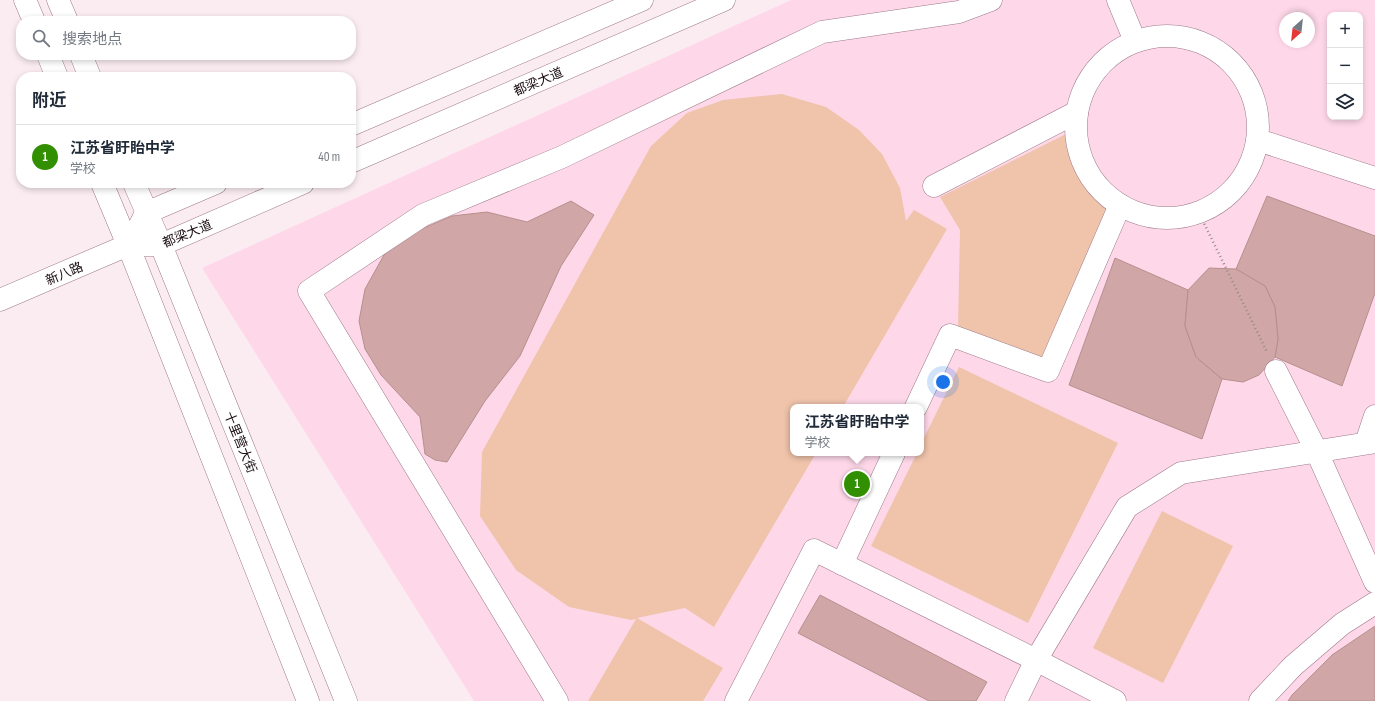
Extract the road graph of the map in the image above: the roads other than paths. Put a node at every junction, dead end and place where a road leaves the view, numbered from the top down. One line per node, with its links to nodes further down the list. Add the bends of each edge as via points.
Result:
1 (25, 0): 7 (street)
2 (58, 0): 8 (street)
3 (642, 0): 15 (street)
4 (724, 0): 17 (street, 都梁大道)
5 (991, 0): 41 (street, via 959,12 822,32 562,157 423,215 309,291)
6 (1118, 0): 9 (street)
7 (32, 16)
8 (65, 16)
9 (1135, 41): 14 (street, via 1121,47 1098,66 1082,91); 16 (street, via 1149,36 1179,36 1208,44 1233,62 1250,87 1259,116)
10 (50, 60): 12 (street)
11 (83, 60): 13 (street)
12 (55, 72)
13 (88, 72)
14 (1077, 112): 19 (street); 24 (street, via 1075,121 1078,151 1091,178)
15 (356, 123)
16 (1258, 140): 18 (street); 24 (street, via 1246,175 1226,198 1199,213 1169,218 1139,214)
17 (356, 160)
18 (1375, 178)
19 (934, 186)
20 (104, 188): 26 (street)
21 (136, 188): 25 (street, 十里营大街)
22 (204, 188): 25 (street)
23 (292, 188): 27 (street, 都梁大道)
24 (1120, 205): 30 (street, via 1048,371 950,334)
25 (146, 213): 26 (street); 27 (street, 十里营大街)
26 (128, 245): 27 (street, 都梁大道); 28 (street, 新八路); 39 (street)
27 (161, 245): 40 (street, 十里营大街)
28 (0, 300)
29 (1276, 371): 33 (street)
30 (917, 404)
31 (1375, 416): 32 (street)
32 (1370, 442): 33 (street)
33 (1316, 450): 36 (street); 38 (street, via 1181,473 1127,507)
34 (893, 456): 35 (street)
35 (842, 564): 38 (street); 42 (street, via 814,550)
36 (1375, 582)
37 (1375, 603): 45 (street, via 1342,624 1293,666)
38 (1036, 660): 43 (street); 44 (street)
39 (308, 701)
40 (346, 701)
41 (557, 701)
42 (736, 701)
43 (1016, 701)
44 (1115, 701)
45 (1260, 701)

